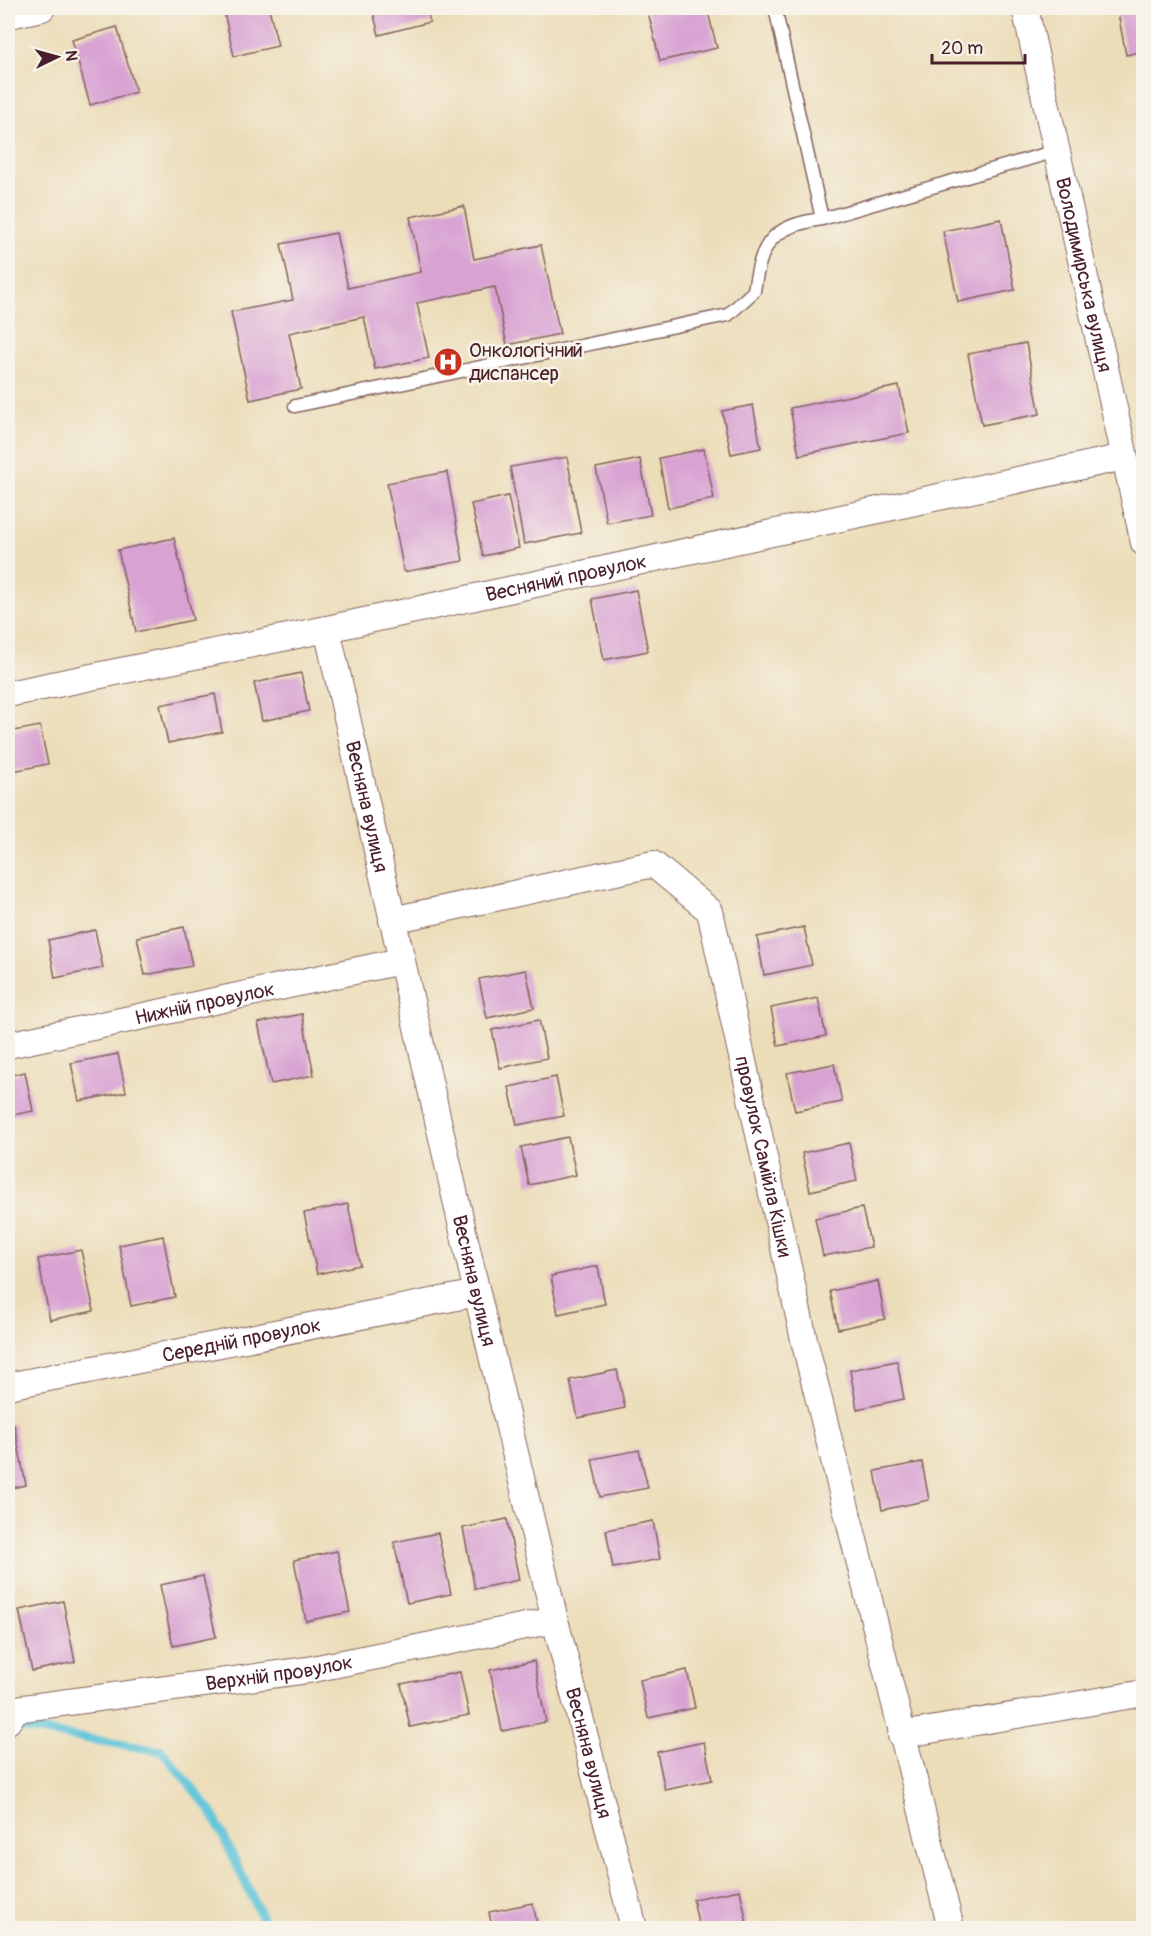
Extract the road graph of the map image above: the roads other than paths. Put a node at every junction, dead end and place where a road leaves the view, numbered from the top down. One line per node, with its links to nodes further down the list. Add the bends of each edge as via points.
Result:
1 (42, 8): 4 (street)
2 (775, 8): 6 (lane)
3 (1025, 8): 5 (street, Володимирська вулиця)
4 (11, 12)
5 (1056, 151): 6 (lane); 8 (street, Володимирська вулиця)
6 (822, 219): 7 (lane, via 796,223 779,231 758,265 754,291 728,315)
7 (295, 406)
8 (1124, 457): 9 (street, Володимирська вулиця); 11 (street, Весняний провулок)
9 (1138, 497): 10 (street, Володимирська вулиця)
10 (1143, 543)
11 (327, 629): 12 (street, Весняний провулок); 13 (street, Весняна вулиця)
12 (8, 694)
13 (392, 920): 14 (street, Весняна вулиця); 21 (street, провулок Самійла Кішки, via 653,864 711,910 805,1344)
14 (400, 962): 15 (street, Нижній провулок); 16 (street, Весняна вулиця)
15 (8, 1045)
16 (477, 1293): 17 (street, Середній провулок); 18 (street, Весняна вулиця)
17 (8, 1386)
18 (555, 1620): 20 (street, Верхній провулок, via 308,1670); 22 (street, Весняна вулиця)
19 (1143, 1693): 21 (street)
20 (12, 1715)
21 (901, 1735): 23 (street, провулок Самійла Кішки)
22 (634, 1929)
23 (951, 1929)

